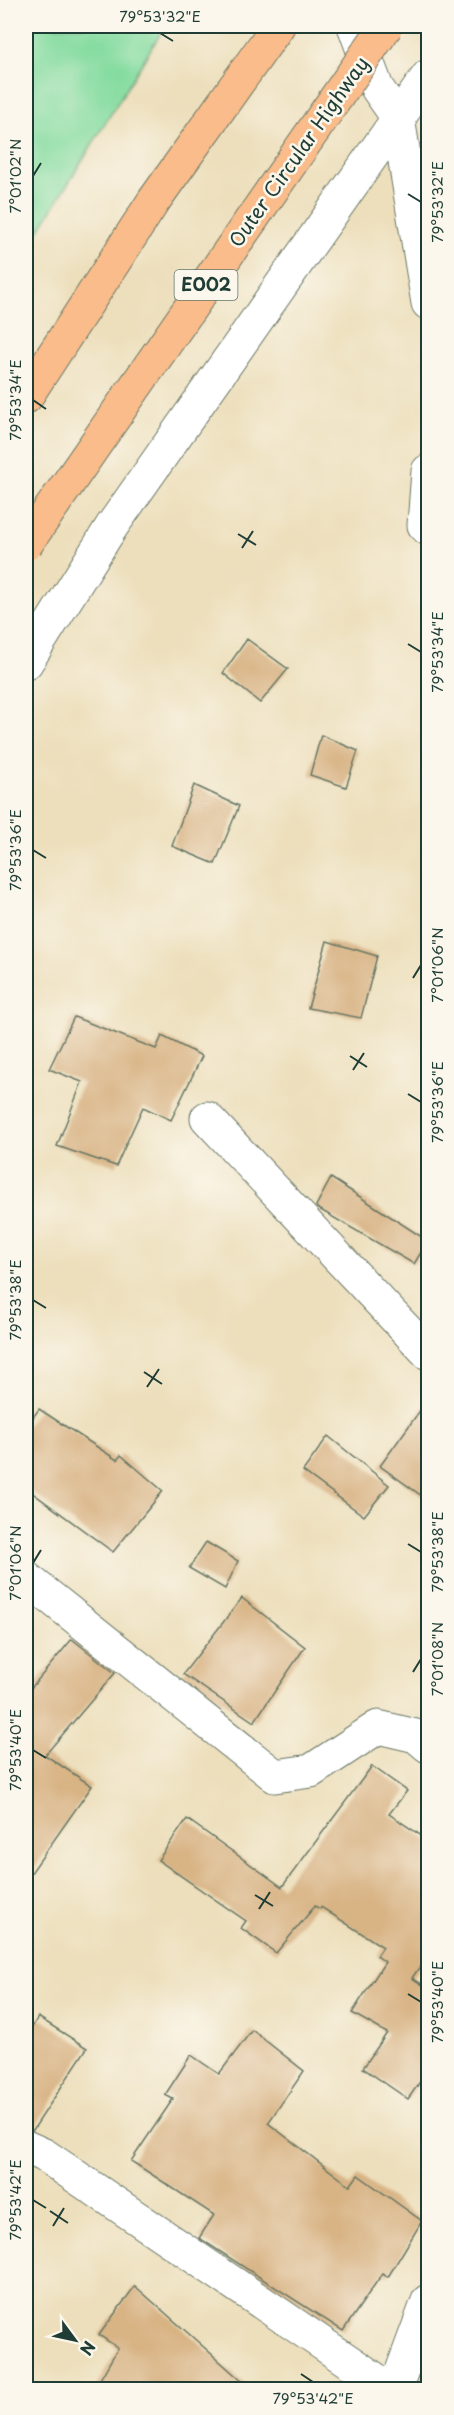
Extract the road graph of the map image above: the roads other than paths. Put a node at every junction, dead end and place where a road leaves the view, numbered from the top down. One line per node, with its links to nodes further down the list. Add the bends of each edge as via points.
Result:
1 (253, 26): 7 (highway)
2 (278, 26): 7 (highway)
3 (354, 26): 6 (street, via 377,88)
4 (386, 26): 12 (highway, Outer Circular Highway / E002, bridge)
5 (429, 76): 6 (street)
6 (398, 118): 8 (street); 13 (street, via 112,526)
7 (153, 202): 9 (highway)
8 (429, 303)
9 (26, 397)
10 (429, 471): 11 (street, via 424,525)
11 (429, 529)
12 (26, 544)
13 (26, 663)
14 (207, 1118): 15 (street)
15 (429, 1353)
16 (26, 1578): 17 (street, via 275,1776 311,1771 378,1727 416,1736)
17 (429, 1746)
18 (26, 2147): 20 (street, via 44,2155)
19 (429, 2301): 20 (street)
20 (393, 2390)

